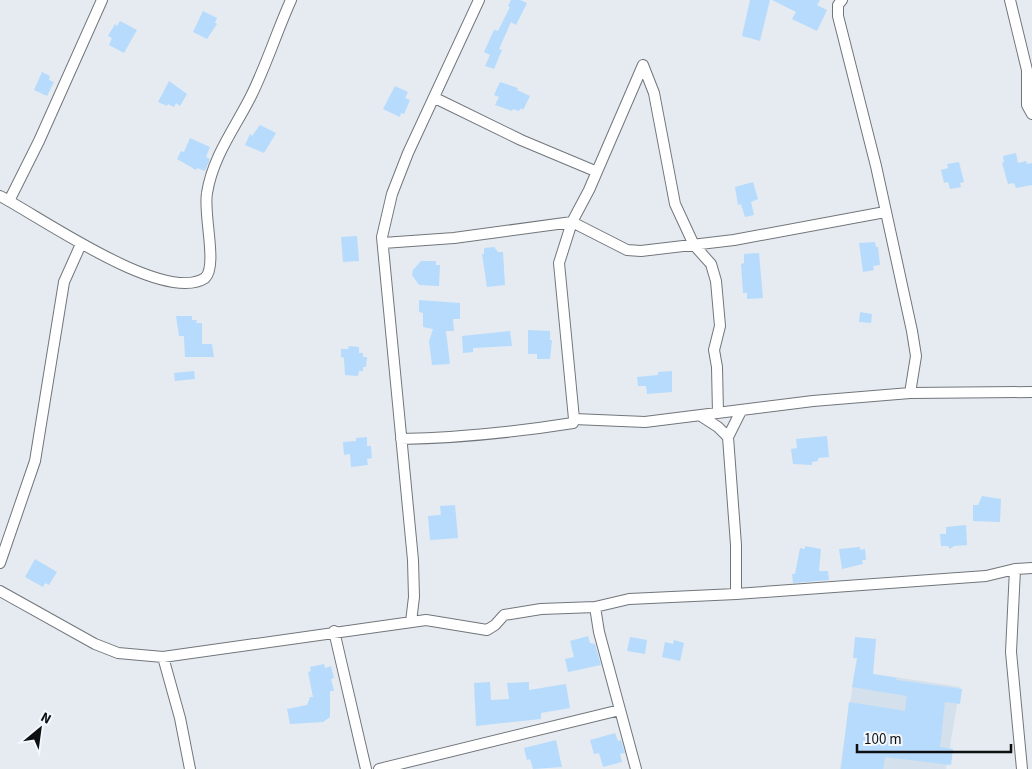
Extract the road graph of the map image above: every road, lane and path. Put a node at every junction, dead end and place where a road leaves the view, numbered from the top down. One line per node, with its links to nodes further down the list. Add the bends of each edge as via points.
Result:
1 (102, 0): 9 (street, via 43,132)
2 (291, 0): 13 (street, via 252,94 224,142 212,171 205,206 212,264 209,275 201,281 189,282 153,276 131,269)
3 (479, 0): 6 (street)
4 (1010, 0): 7 (street, via 1027,70 1027,105)
5 (837, 2): 10 (street)
6 (435, 98): 8 (street, via 521,140); 12 (street, via 392,194)
7 (1032, 114)
8 (595, 171): 11 (street); 14 (street, via 644,64 654,93 675,204)
9 (4, 198): 13 (street)
10 (885, 212): 14 (street); 16 (street, via 916,356)
11 (572, 222): 12 (street, via 454,238); 14 (street, via 627,250); 20 (street, via 558,273)
12 (383, 243): 22 (street)
13 (81, 244): 23 (street, via 64,282 34,460)
14 (694, 245): 18 (street, via 711,264 716,281 720,326 714,350)
15 (1032, 392): 16 (street)
16 (910, 394): 17 (street, via 813,401)
17 (741, 411): 18 (street); 21 (street)
18 (718, 413): 19 (street)
19 (702, 416): 20 (street, via 645,422); 21 (street)
20 (574, 419): 22 (street, via 573,423 549,427)
21 (728, 437): 27 (street)
22 (400, 439): 29 (street, via 413,560 414,597)
23 (0, 563)
24 (1032, 568): 25 (street)
25 (1015, 569): 27 (street, via 986,576); 37 (street, via 1011,652)
26 (0, 592): 31 (street, via 95,644 118,653)
27 (736, 594): 28 (street, via 629,599)
28 (595, 607): 29 (street, via 541,608 508,614 491,628 480,630 426,620); 32 (street)
29 (410, 622): 30 (street)
30 (334, 632): 31 (street); 34 (street)
31 (163, 657): 33 (street)
32 (620, 710): 35 (street); 36 (street)
33 (190, 769)
34 (366, 769)
35 (378, 769)
36 (636, 769)
37 (1022, 769)

